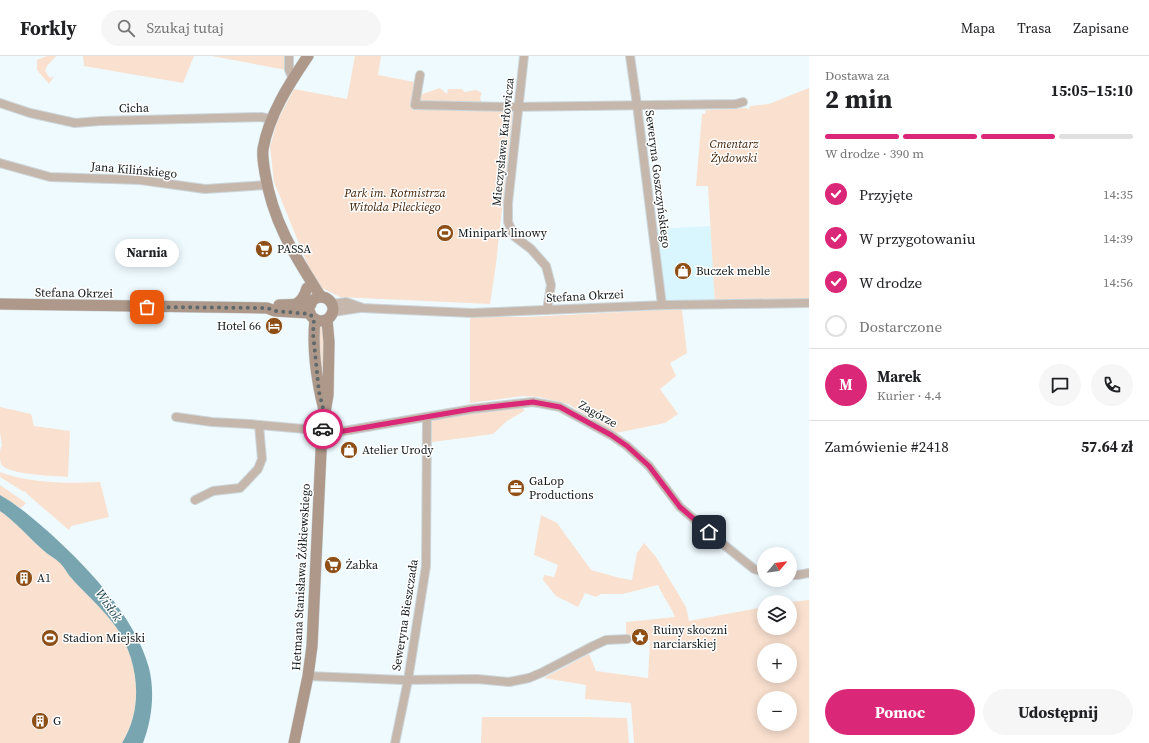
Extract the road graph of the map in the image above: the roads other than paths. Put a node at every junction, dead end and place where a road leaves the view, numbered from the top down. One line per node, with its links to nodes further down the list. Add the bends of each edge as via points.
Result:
1 (289, 56): 6 (street, via 289,70)
2 (308, 56): 6 (street)
3 (524, 56): 10 (street, Mieczysława Karłowicza)
4 (630, 56): 9 (street, Seweryna Goszczyńskiego)
5 (420, 75): 10 (street, via 415,105)
6 (293, 78): 11 (street)
7 (743, 102): 9 (street)
8 (0, 103): 11 (street, Cicha, via 75,123 261,117)
9 (637, 105): 10 (street); 19 (street, Seweryna Goszczyńskiego)
10 (518, 107): 22 (street, Mieczysława Karłowicza, via 508,222 514,236 531,249 546,266 551,285)
11 (271, 120): 13 (street, via 263,150)
12 (0, 163): 13 (street, Jana Kilińskiego, via 50,177 140,180 205,189)
13 (267, 185): 14 (street, via 274,212)
14 (297, 260): 15 (street); 20 (street)
15 (307, 288): 18 (street, via 302,299); 20 (street)
16 (809, 303): 19 (street, Stefana Okrzei)
17 (0, 304): 21 (street, Stefana Okrzei)
18 (296, 304): 20 (street, Stefana Okrzei); 21 (street, Stefana Okrzei)
19 (662, 305): 22 (street, Stefana Okrzei)
20 (314, 307): 21 (street, Stefana Okrzei, via 275,311); 23 (street, via 321,321); 23 (street, via 326,298); 24 (street, Hetmana Stanisława Żółkiewskiego, via 313,333 319,392)
21 (267, 308)
22 (546, 310): 23 (street, Stefana Okrzei, via 472,313 363,308)
23 (331, 312): 24 (street, Hetmana Stanisława Żółkiewskiego, via 328,395)
24 (324, 412): 28 (street, Hetmana Stanisława Żółkiewskiego)
25 (176, 417): 27 (street, Zagórze)
26 (427, 417): 28 (street, Zagórze, via 338,432); 30 (street, Zagórze, via 533,402 560,407 627,446 653,471 680,507); 35 (street, Seweryna Bieszczada, via 426,566)
27 (259, 425): 28 (street, Zagórze); 29 (street, via 261,464 247,482 240,488 213,491)
28 (322, 430): 34 (street, Hetmana Stanisława Żółkiewskiego, via 313,638)
29 (195, 500)
30 (757, 570)
31 (809, 573): 32 (street)
32 (797, 575)
33 (627, 639): 35 (street, via 606,640 543,672 508,682 478,679)
34 (308, 676): 35 (street); 36 (street, Hetmana Stanisława Żółkiewskiego)
35 (408, 680): 37 (street, Seweryna Bieszczada)
36 (294, 743)
37 (396, 743)

